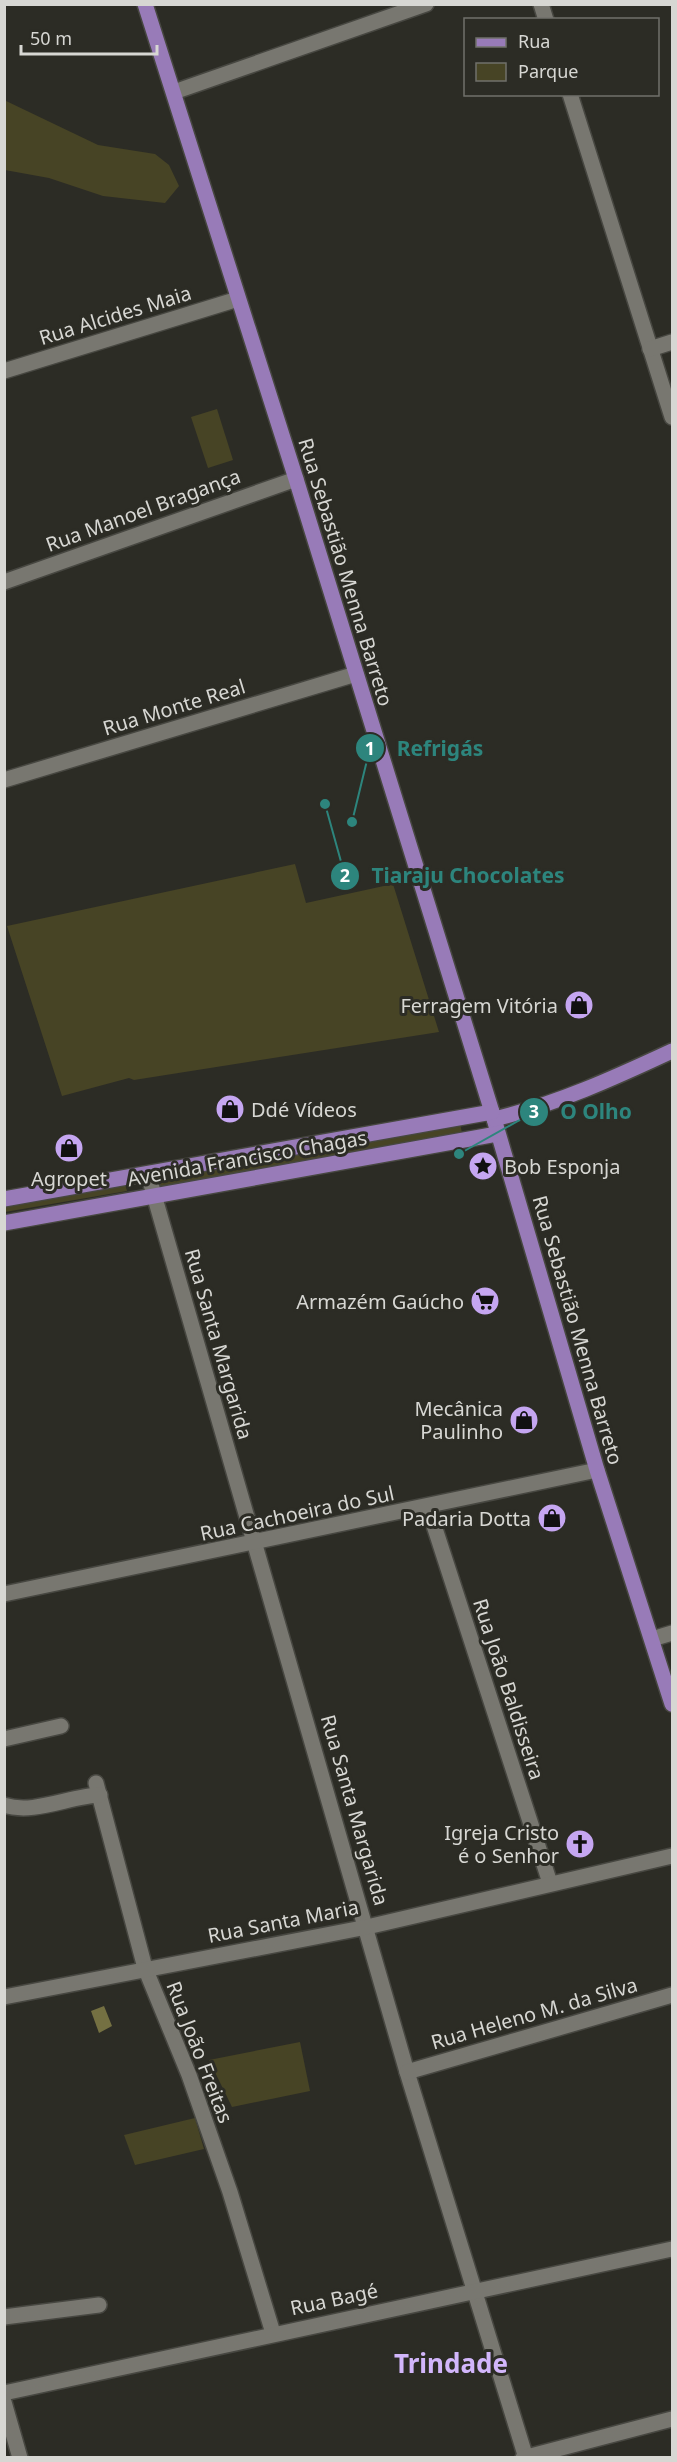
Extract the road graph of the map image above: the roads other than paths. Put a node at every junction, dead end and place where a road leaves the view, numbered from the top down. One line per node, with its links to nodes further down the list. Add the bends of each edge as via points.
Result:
1 (145, 4): 3 (main road, Rua Sebastião Menna Barreto)
2 (426, 4): 3 (street)
3 (174, 92): 5 (main road, Rua Sebastião Menna Barreto)
4 (571, 96): 7 (street)
5 (238, 299): 8 (street, Rua Alcides Maia); 10 (main road, Rua Sebastião Menna Barreto)
6 (672, 342): 7 (street)
7 (651, 350): 9 (street)
8 (4, 371)
9 (672, 417)
10 (296, 479): 11 (street, Rua Manoel Bragança); 12 (main road, Rua Sebastião Menna Barreto)
11 (4, 582)
12 (356, 674): 13 (street, Rua Monte Real); 15 (main road, Rua Sebastião Menna Barreto)
13 (4, 780)
14 (672, 1052): 15 (main road, Avenida Francisco Chagas, via 584,1091)
15 (494, 1122): 16 (main road, Avenida Francisco Chagas); 17 (main road, Avenida Francisco Chagas); 20 (main road, Rua Sebastião Menna Barreto)
16 (148, 1174): 17 (street, Rua Santa Margarida); 18 (main road, Avenida Francisco Chagas)
17 (154, 1197): 19 (main road, Avenida Francisco Chagas); 22 (street, Rua Santa Margarida)
18 (4, 1199)
19 (4, 1223)
20 (597, 1470): 21 (street, Rua Cachoeira do Sul); 25 (main road, Rua Sebastião Menna Barreto)
21 (428, 1507): 22 (street, Rua Cachoeira do Sul); 31 (street, Rua João Baldisseira)
22 (255, 1544): 23 (street, Rua Cachoeira do Sul); 32 (street, Rua Santa Margarida)
23 (4, 1594)
24 (672, 1633): 25 (street)
25 (652, 1640): 26 (main road, Rua Sebastião Menna Barreto)
26 (672, 1704)
27 (61, 1726): 28 (street)
28 (4, 1739)
29 (4, 1805): 33 (street, Rua João Freitas, via 25,1808 98,1789)
30 (672, 1856): 31 (street, Rua Santa Maria)
31 (550, 1883): 32 (street, Rua Santa Maria)
32 (367, 1927): 33 (street, Rua Santa Maria); 36 (street, Rua Santa Margarida)
33 (145, 1968): 35 (street, Rua Santa Maria); 41 (street, Rua João Freitas, via 189,2075)
34 (672, 1995): 36 (street, Rua Heleno M. da Silva)
35 (4, 1997)
36 (407, 2072): 38 (street, Rua Santa Margarida)
37 (672, 2249): 38 (street, Rua Bagé)
38 (472, 2291): 41 (street, Rua Bagé); 46 (street, Rua Santa Margarida)
39 (99, 2305): 40 (street)
40 (4, 2318)
41 (273, 2333): 42 (street, Rua Bagé)
42 (4, 2393)
43 (4, 2402): 45 (street)
44 (672, 2419): 46 (street)
45 (20, 2457)
46 (525, 2457)

